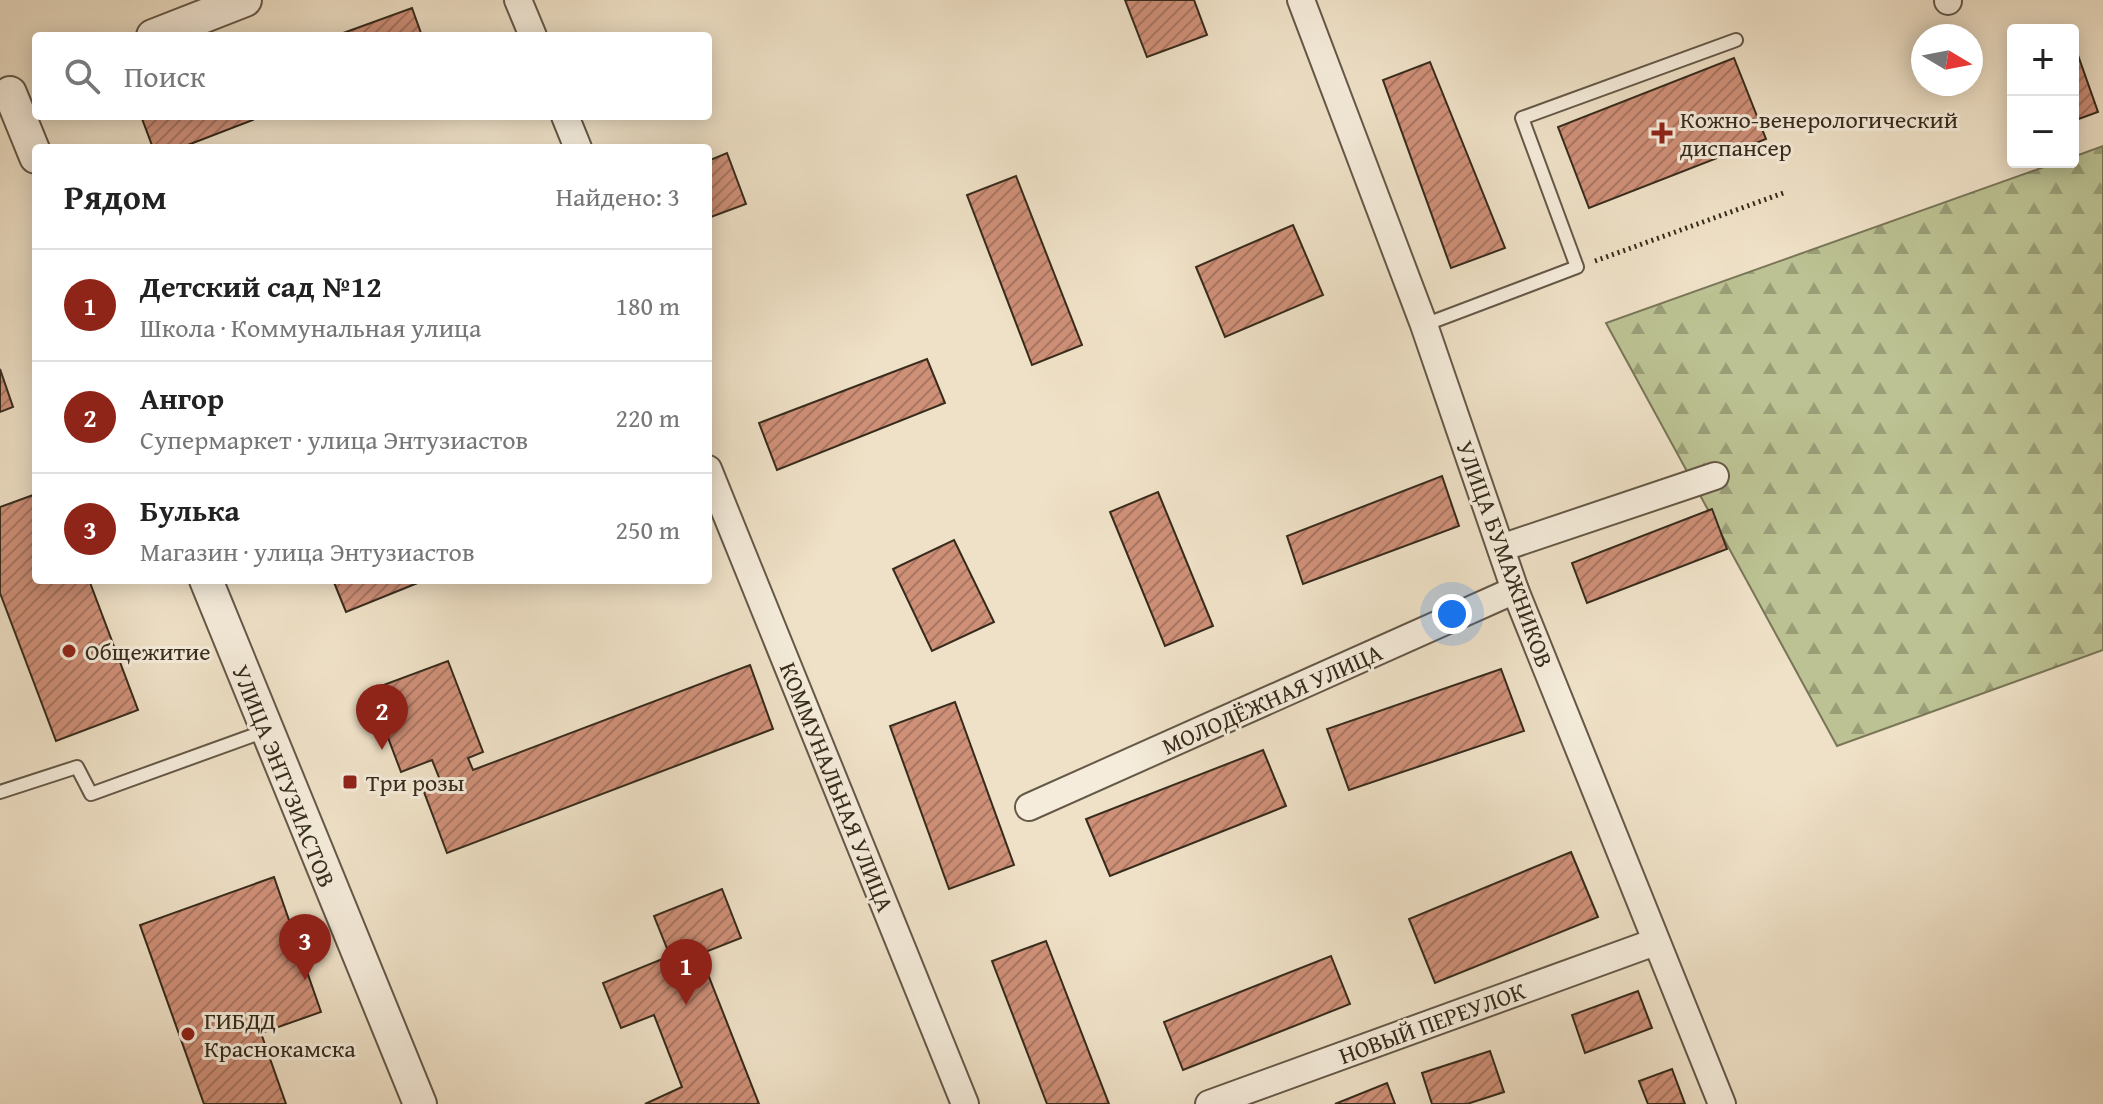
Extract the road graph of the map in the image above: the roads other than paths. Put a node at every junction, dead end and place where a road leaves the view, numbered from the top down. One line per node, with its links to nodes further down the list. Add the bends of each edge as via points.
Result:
1 (245, 0): 4 (street)
2 (518, 0): 6 (street)
3 (1301, 0): 12 (street, УЛИЦА БУМАЖНИКОВ)
4 (198, 8): 5 (street)
5 (159, 32)
6 (531, 32)
7 (1736, 40): 12 (lane, via 1522,118 1577,267)
8 (15, 91): 10 (street)
9 (567, 120): 11 (street)
10 (32, 144)
11 (576, 144)
12 (1424, 325): 15 (street, УЛИЦА БУМАЖНИКОВ)
13 (1715, 476): 15 (street)
14 (712, 479): 23 (street, КОММУНАЛЬНАЯ УЛИЦА)
15 (1501, 548): 17 (street, УЛИЦА БУМАЖНИКОВ)
16 (208, 584): 18 (street, УЛИЦА ЭНТУЗИАСТОВ)
17 (1515, 590): 20 (street, МОЛОДЁЖНАЯ УЛИЦА); 21 (street, УЛИЦА БУМАЖНИКОВ)
18 (265, 731): 19 (lane, via 91,794 77,767); 22 (street, УЛИЦА ЭНТУЗИАСТОВ)
19 (0, 792)
20 (1029, 807)
21 (1655, 942): 24 (street, НОВЫЙ ПЕРЕУЛОК); 25 (street, УЛИЦА БУМАЖНИКОВ)
22 (420, 1104)
23 (965, 1104)
24 (1209, 1104)
25 (1722, 1104)

